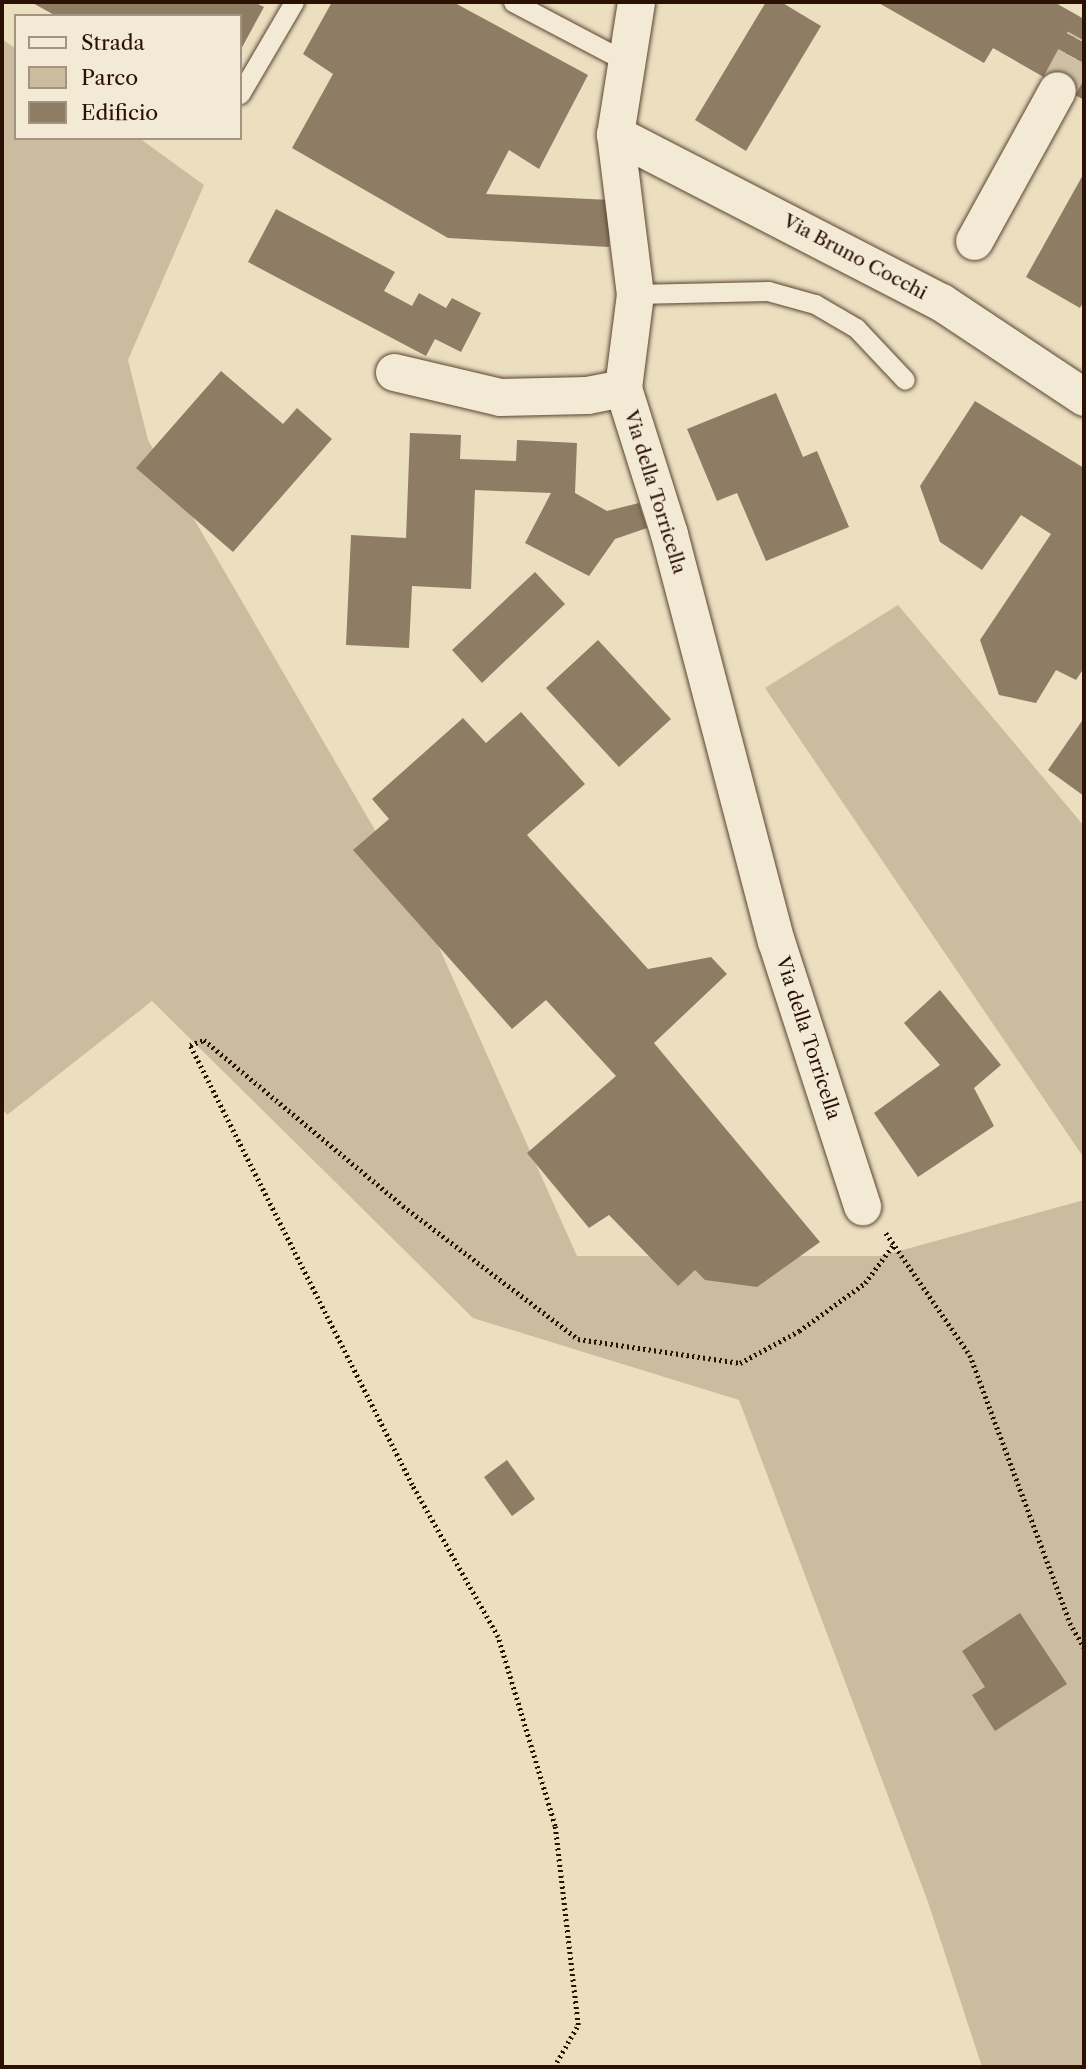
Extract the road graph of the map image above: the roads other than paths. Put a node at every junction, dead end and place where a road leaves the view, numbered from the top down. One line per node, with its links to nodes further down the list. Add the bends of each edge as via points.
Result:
1 (294, 2): 6 (lane)
2 (513, 2): 4 (lane)
3 (636, 2): 4 (street, Via della Torricella)
4 (627, 62): 7 (street, Via della Torricella)
5 (1057, 90): 8 (street)
6 (242, 91)
7 (615, 134): 9 (street, Via della Torricella, via 626,191); 13 (street, Via Bruno Cocchi, via 941,302)
8 (974, 241)
9 (635, 294): 11 (lane, via 768,291 815,303 856,328); 12 (street, Via della Torricella)
10 (394, 372): 12 (street, Via della Torricella, via 499,397 587,395)
11 (905, 380)
12 (624, 388): 14 (street, Via della Torricella, via 669,534 776,941)
13 (1084, 397)
14 (862, 1206)

